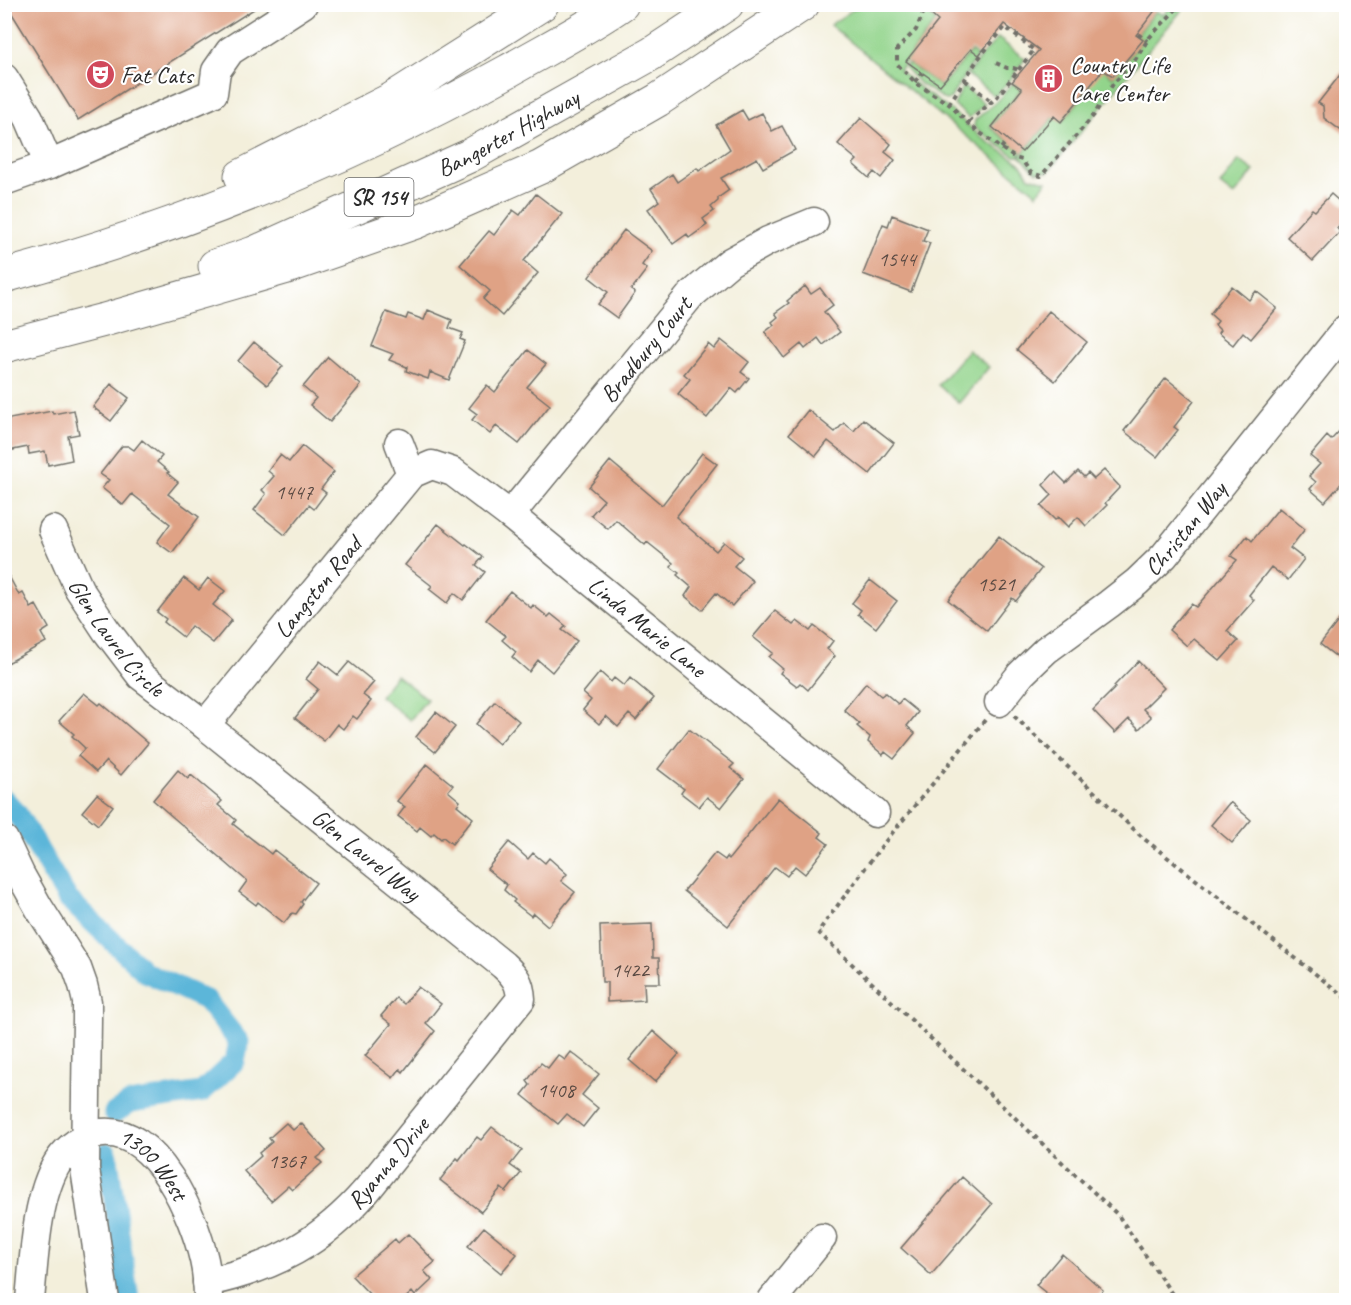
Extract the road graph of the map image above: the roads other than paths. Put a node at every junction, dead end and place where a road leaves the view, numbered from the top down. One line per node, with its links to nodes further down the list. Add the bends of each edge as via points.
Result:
1 (303, 4): 7 (street, via 230,51 216,71 213,93)
2 (542, 4): 10 (highway, via 392,99 254,170)
3 (622, 4): 10 (highway, SR 154, via 471,91 350,151 247,196)
4 (727, 4): 13 (highway, Bangerter Highway / SR 154, via 651,54 448,166 254,253)
5 (803, 4): 14 (highway, via 658,100 542,167 416,222 284,268)
6 (4, 78): 7 (street, via 29,118)
7 (49, 165): 8 (street)
8 (4, 181)
9 (814, 222): 17 (street, Bradbury Court, via 730,262 690,296)
10 (61, 260): 11 (highway, SR 154)
11 (4, 276)
12 (1347, 329): 19 (street, Christan Way, via 1164,556 1137,582 1046,650)
13 (4, 331)
14 (4, 346)
15 (399, 443): 16 (street)
16 (411, 474): 17 (street, Linda Marie Lane, via 432,465 453,472); 20 (street, Langston Road)
17 (510, 515): 21 (street, Linda Marie Lane)
18 (53, 530): 20 (street, Glen Laurel Circle, via 79,589 141,676)
19 (999, 702)
20 (205, 725): 23 (street, Glen Laurel Way, via 503,965 515,976)
21 (875, 813)
22 (4, 840): 24 (street, via 83,985 87,1002)
23 (520, 989): 26 (street, Ryanna Drive, via 521,999 341,1218 309,1243)
24 (85, 1138): 26 (street, 1300 West, via 100,1133 128,1137 163,1168 197,1234); 27 (street, 1300 West, via 69,1149 52,1173 34,1248); 28 (street, via 85,1169)
25 (822, 1238): 29 (street)
26 (208, 1291)
27 (30, 1300)
28 (105, 1300)
29 (772, 1300)

